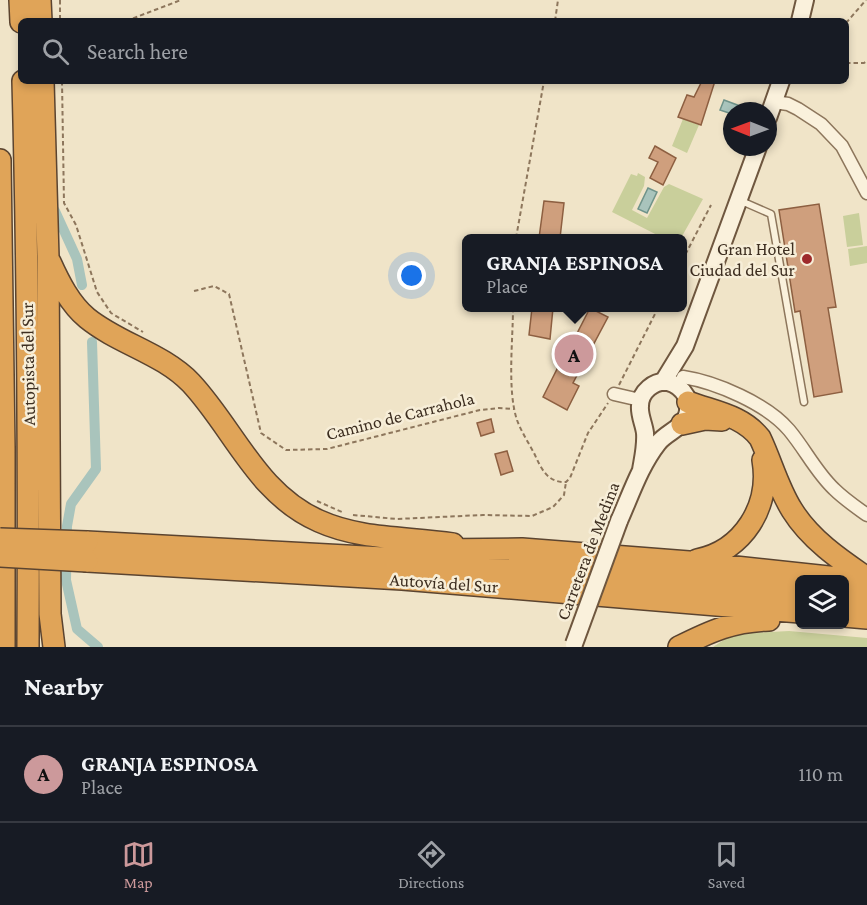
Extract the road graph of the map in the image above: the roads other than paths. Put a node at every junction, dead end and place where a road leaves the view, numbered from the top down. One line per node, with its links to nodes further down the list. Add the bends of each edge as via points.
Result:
1 (20, 0): 4 (highway)
2 (40, 0): 5 (highway)
3 (805, 0): 6 (main road)
4 (21, 18)
5 (41, 18)
6 (801, 18)
7 (23, 84): 44 (highway, Autopista del Sur)
8 (43, 84): 16 (highway)
9 (781, 84): 10 (main road)
10 (774, 102)
11 (777, 108): 14 (street, via 788,104 821,124 843,146)
12 (755, 156): 15 (main road)
13 (0, 160): 43 (highway, Autopista del Sur)
14 (867, 193)
15 (738, 200): 17 (main road); 22 (lane, via 771,214)
16 (48, 257): 28 (highway, via 74,305 105,330 190,382 255,470 296,508 345,531); 45 (highway, via 50,614)
17 (685, 346): 18 (main road); 19 (main road)
18 (663, 382): 19 (main road); 21 (main road, via 649,387)
19 (685, 391): 24 (main road, via 686,417); 26 (street, via 701,380 774,415 834,489); 33 (highway, via 710,411 732,416 752,428 791,509 803,525)
20 (614, 394): 21 (street)
21 (640, 400): 23 (main road)
22 (804, 402)
23 (642, 418): 24 (main road, via 652,428 664,431); 25 (main road, via 645,450)
24 (676, 427): 25 (main road, via 660,440); 32 (highway, via 705,419 741,426 756,441 765,470 758,510 745,532 717,554)
25 (641, 470): 42 (main road, Carretera de Medina, bridge)
26 (867, 515)
27 (0, 538): 29 (highway, bridge)
28 (474, 549): 30 (highway, via 328,547); 32 (highway)
29 (87, 551): 30 (highway, Autovía del Sur); 31 (highway, bridge); 37 (highway, Autovía del Sur)
30 (268, 551): 34 (highway, Autovía del Sur)
31 (0, 556)
32 (689, 562): 33 (highway)
33 (867, 579)
34 (795, 592)
35 (849, 596): 36 (highway)
36 (867, 598)
37 (795, 612)
38 (849, 617): 39 (highway)
39 (867, 619): 41 (highway)
40 (795, 620): 46 (highway, via 733,623)
41 (849, 621)
42 (573, 646)
43 (4, 647)
44 (28, 647)
45 (54, 647)
46 (679, 647)

